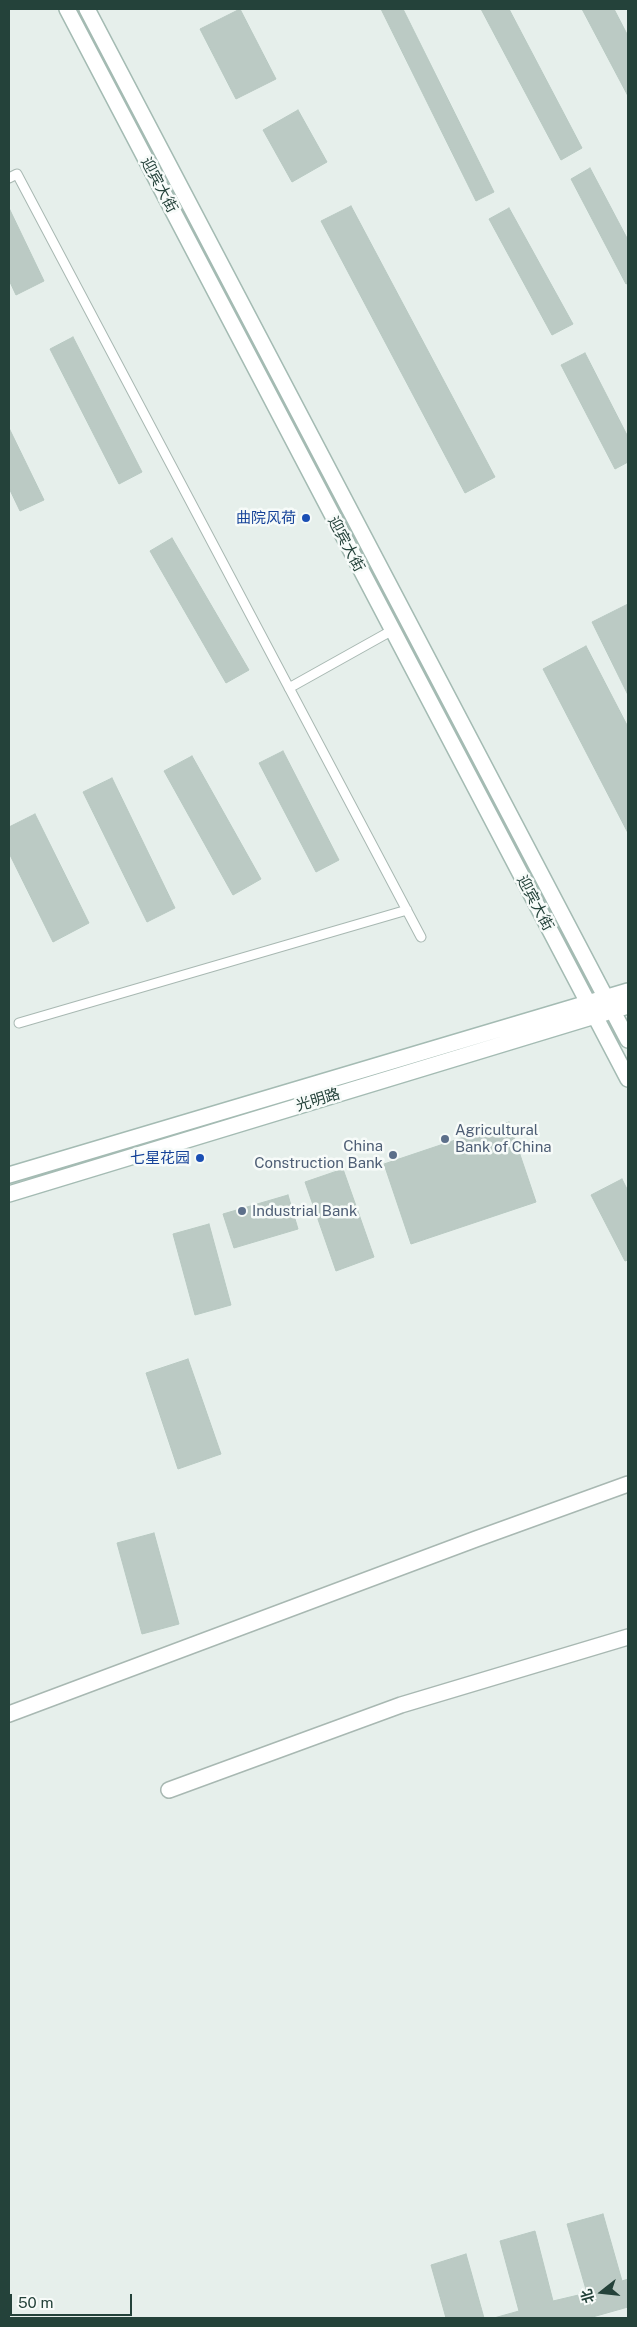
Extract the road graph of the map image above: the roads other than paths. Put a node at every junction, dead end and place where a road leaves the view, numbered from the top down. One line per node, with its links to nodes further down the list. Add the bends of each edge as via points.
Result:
1 (67, 9): 4 (street, 迎宾大街)
2 (88, 9): 9 (street, 迎宾大街)
3 (9, 178): 5 (lane, via 17,174)
4 (391, 631): 5 (lane); 11 (street, 迎宾大街)
5 (289, 688): 6 (lane)
6 (407, 910): 7 (lane); 12 (lane)
7 (421, 938)
8 (628, 990): 9 (street, 光明路)
9 (609, 1004): 10 (street, 光明路); 11 (street, 光明路); 13 (street, 迎宾大街)
10 (628, 1006)
11 (591, 1009): 14 (street, 迎宾大街); 15 (street, 光明路); 16 (street, 光明路)
12 (19, 1023)
13 (628, 1040)
14 (628, 1079)
15 (9, 1175)
16 (9, 1194)
17 (628, 1484): 19 (street)
18 (628, 1637): 20 (street, via 401,1705)
19 (9, 1714)
20 (169, 1790)

